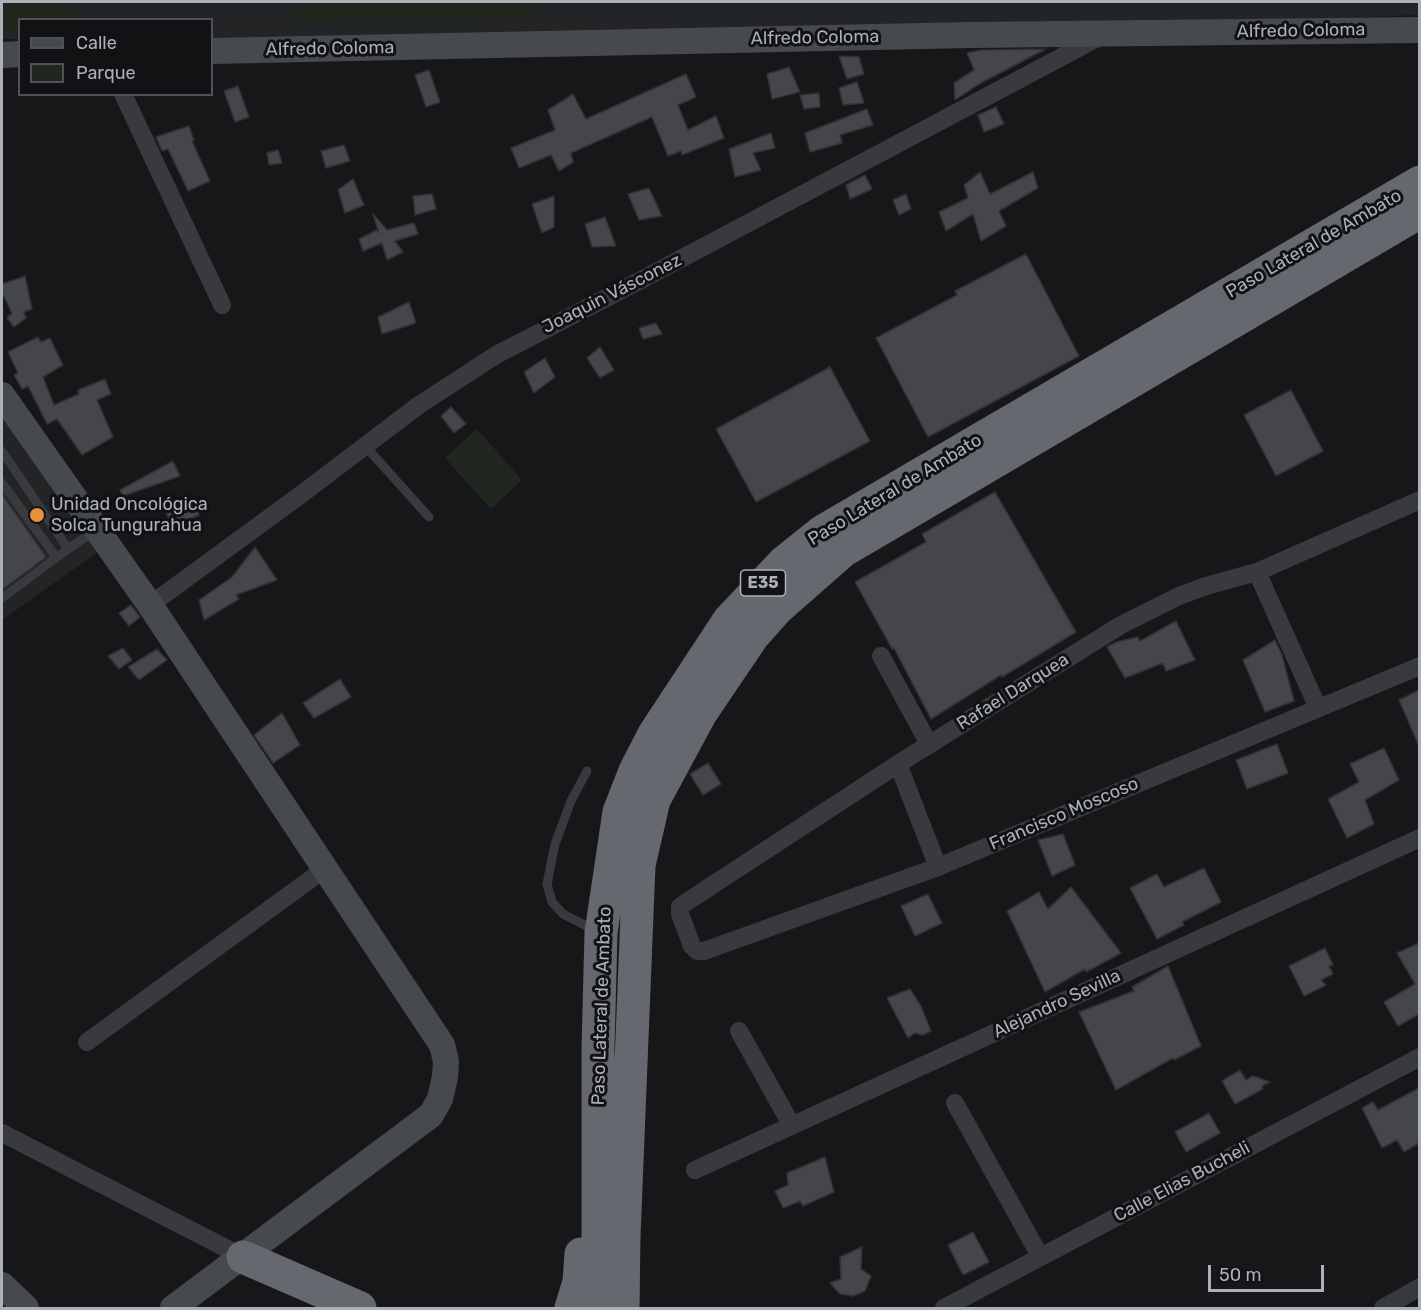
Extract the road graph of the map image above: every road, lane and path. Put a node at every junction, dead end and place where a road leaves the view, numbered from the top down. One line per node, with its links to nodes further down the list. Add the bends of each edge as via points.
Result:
1 (1419, 30): 2 (street, Alfredo Coloma)
2 (1106, 33): 3 (street, Alfredo Coloma); 12 (street, Joaquin Vásconez, via 496,355 419,405)
3 (213, 51)
4 (18, 54): 5 (street)
5 (2, 55)
6 (124, 96): 9 (street)
7 (1419, 182): 10 (highway, Paso Lateral de Ambato / E35)
8 (1419, 212): 10 (highway, Paso Lateral de Ambato / E35)
9 (222, 305)
10 (1224, 312): 32 (highway, Paso Lateral de Ambato / E35, via 822,531 775,571 729,620 706,652 635,771 619,812); 42 (highway, Paso Lateral de Ambato / E35, via 1095,402 843,551 753,636 701,713 654,800 639,865)
11 (2, 395): 17 (street)
12 (366, 447): 16 (lane); 22 (street, Joaquin Vásconez)
13 (2, 451): 18 (lane)
14 (2, 483): 19 (lane)
15 (1419, 500): 20 (street, Rafael Darquea)
16 (429, 517)
17 (98, 529): 18 (lane); 22 (street)
18 (68, 549): 19 (lane)
19 (56, 557): 21 (lane)
20 (1257, 572): 25 (street); 26 (street, Rafael Darquea, via 1179,596 1121,625)
21 (2, 598)
22 (150, 604): 31 (street)
23 (881, 656): 26 (street)
24 (1419, 666): 25 (street, Francisco Moscoso)
25 (1318, 708): 30 (street, Francisco Moscoso)
26 (929, 744): 27 (street, Rafael Darquea)
27 (898, 764): 30 (street); 33 (street, Rafael Darquea, via 680,907 692,946)
28 (587, 771): 32 (lane, via 555,844 547,884 552,902 563,914)
29 (1419, 838): 39 (street, Alejandro Sevilla)
30 (938, 867): 33 (street, Francisco Moscoso)
31 (326, 868): 35 (street); 43 (street, via 442,1045 445,1077 431,1115)
32 (601, 933): 36 (highway, Paso Lateral de Ambato / E35)
33 (704, 951)
34 (739, 1031): 39 (street)
35 (87, 1042)
36 (598, 1048): 50 (highway, via 579,1282); 51 (highway, Paso Lateral de Ambato / E35)
37 (1419, 1057): 44 (street, Calle Elias Bucheli)
38 (955, 1103): 44 (street)
39 (792, 1126): 41 (street, Alejandro Sevilla)
40 (2, 1133): 43 (street)
41 (695, 1170)
42 (624, 1236): 52 (highway, Paso Lateral de Ambato / E35); 53 (highway)
43 (243, 1257): 48 (street); 49 (highway)
44 (1040, 1257): 54 (street, Calle Elias Bucheli)
45 (2, 1285): 47 (street)
46 (1419, 1287): 55 (street)
47 (26, 1308)
48 (173, 1308)
49 (360, 1308)
50 (571, 1308)
51 (598, 1308)
52 (623, 1308)
53 (631, 1308)
54 (944, 1308)
55 (1383, 1308)

